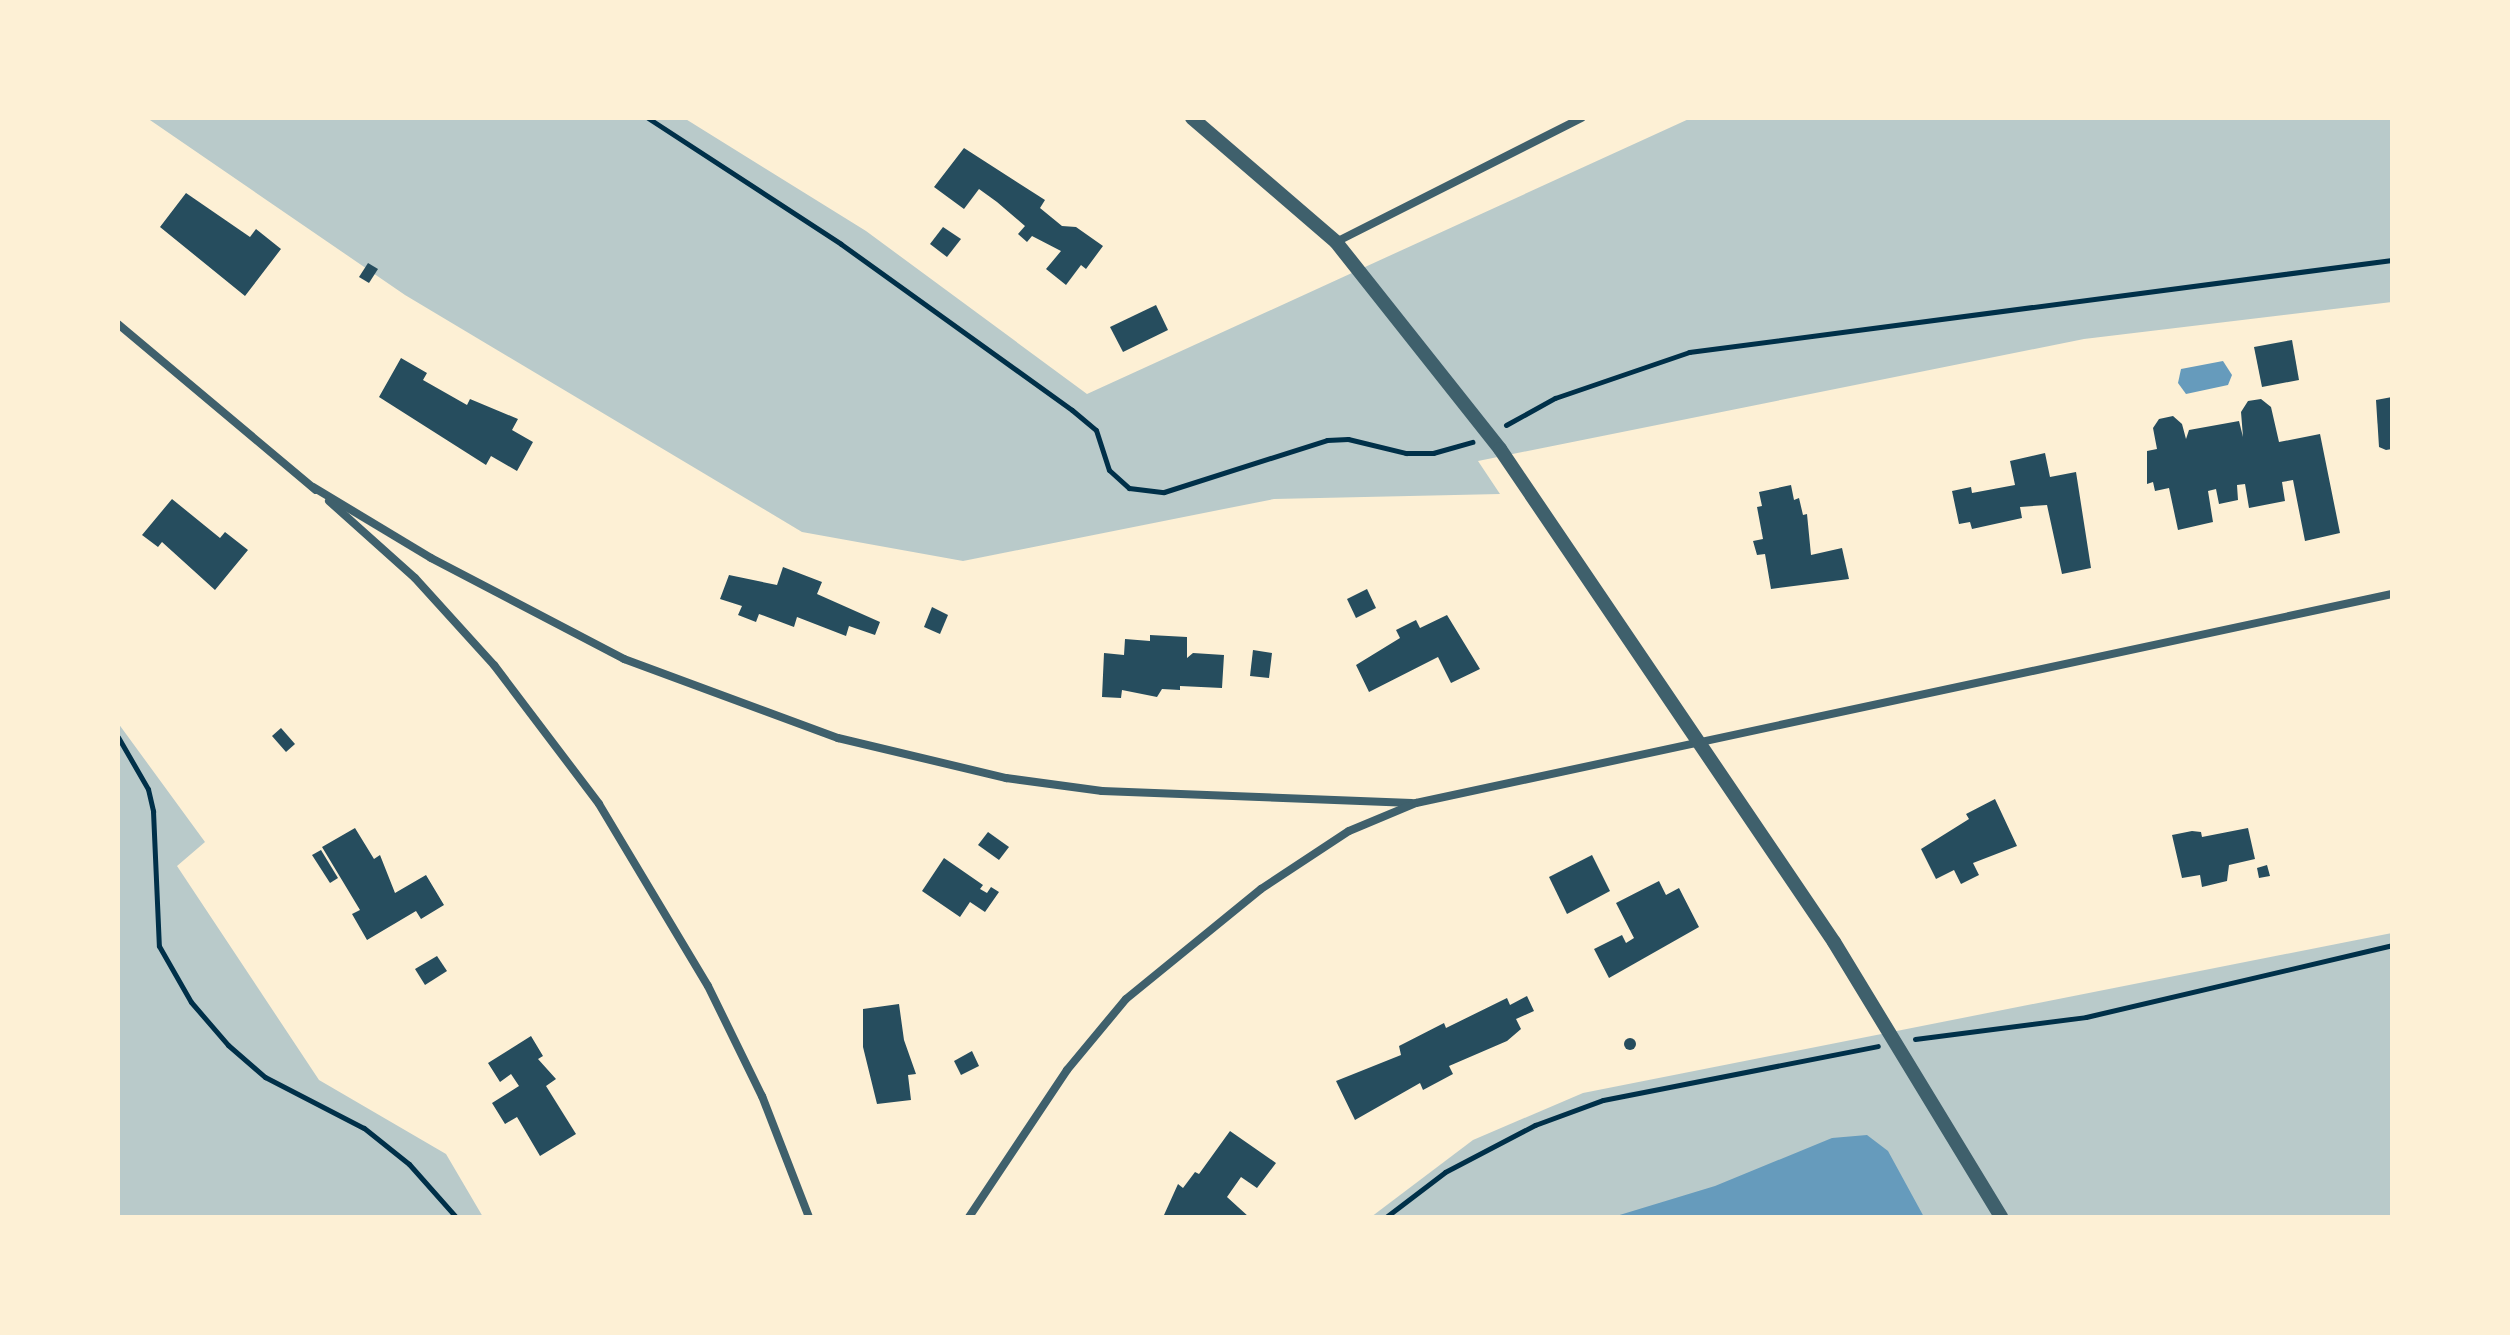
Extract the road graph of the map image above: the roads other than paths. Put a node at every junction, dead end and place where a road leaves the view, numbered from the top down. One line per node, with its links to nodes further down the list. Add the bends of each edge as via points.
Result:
1 (1192, 118): 3 (street)
2 (1582, 118): 3 (street)
3 (1336, 242): 7 (street, via 1489,434)
4 (118, 324): 5 (street)
5 (313, 487): 8 (street, via 584,639 732,702 838,738 1006,778 1102,791); 9 (street, via 415,578 494,665 599,804 708,986 768,1109)
6 (2392, 594): 7 (street)
7 (1699, 744): 8 (street); 11 (street, via 1834,942)
8 (1416, 803): 10 (street, via 1349,831 1261,889 1126,999 1067,1070)
9 (809, 1217)
10 (969, 1217)
11 (2001, 1217)

